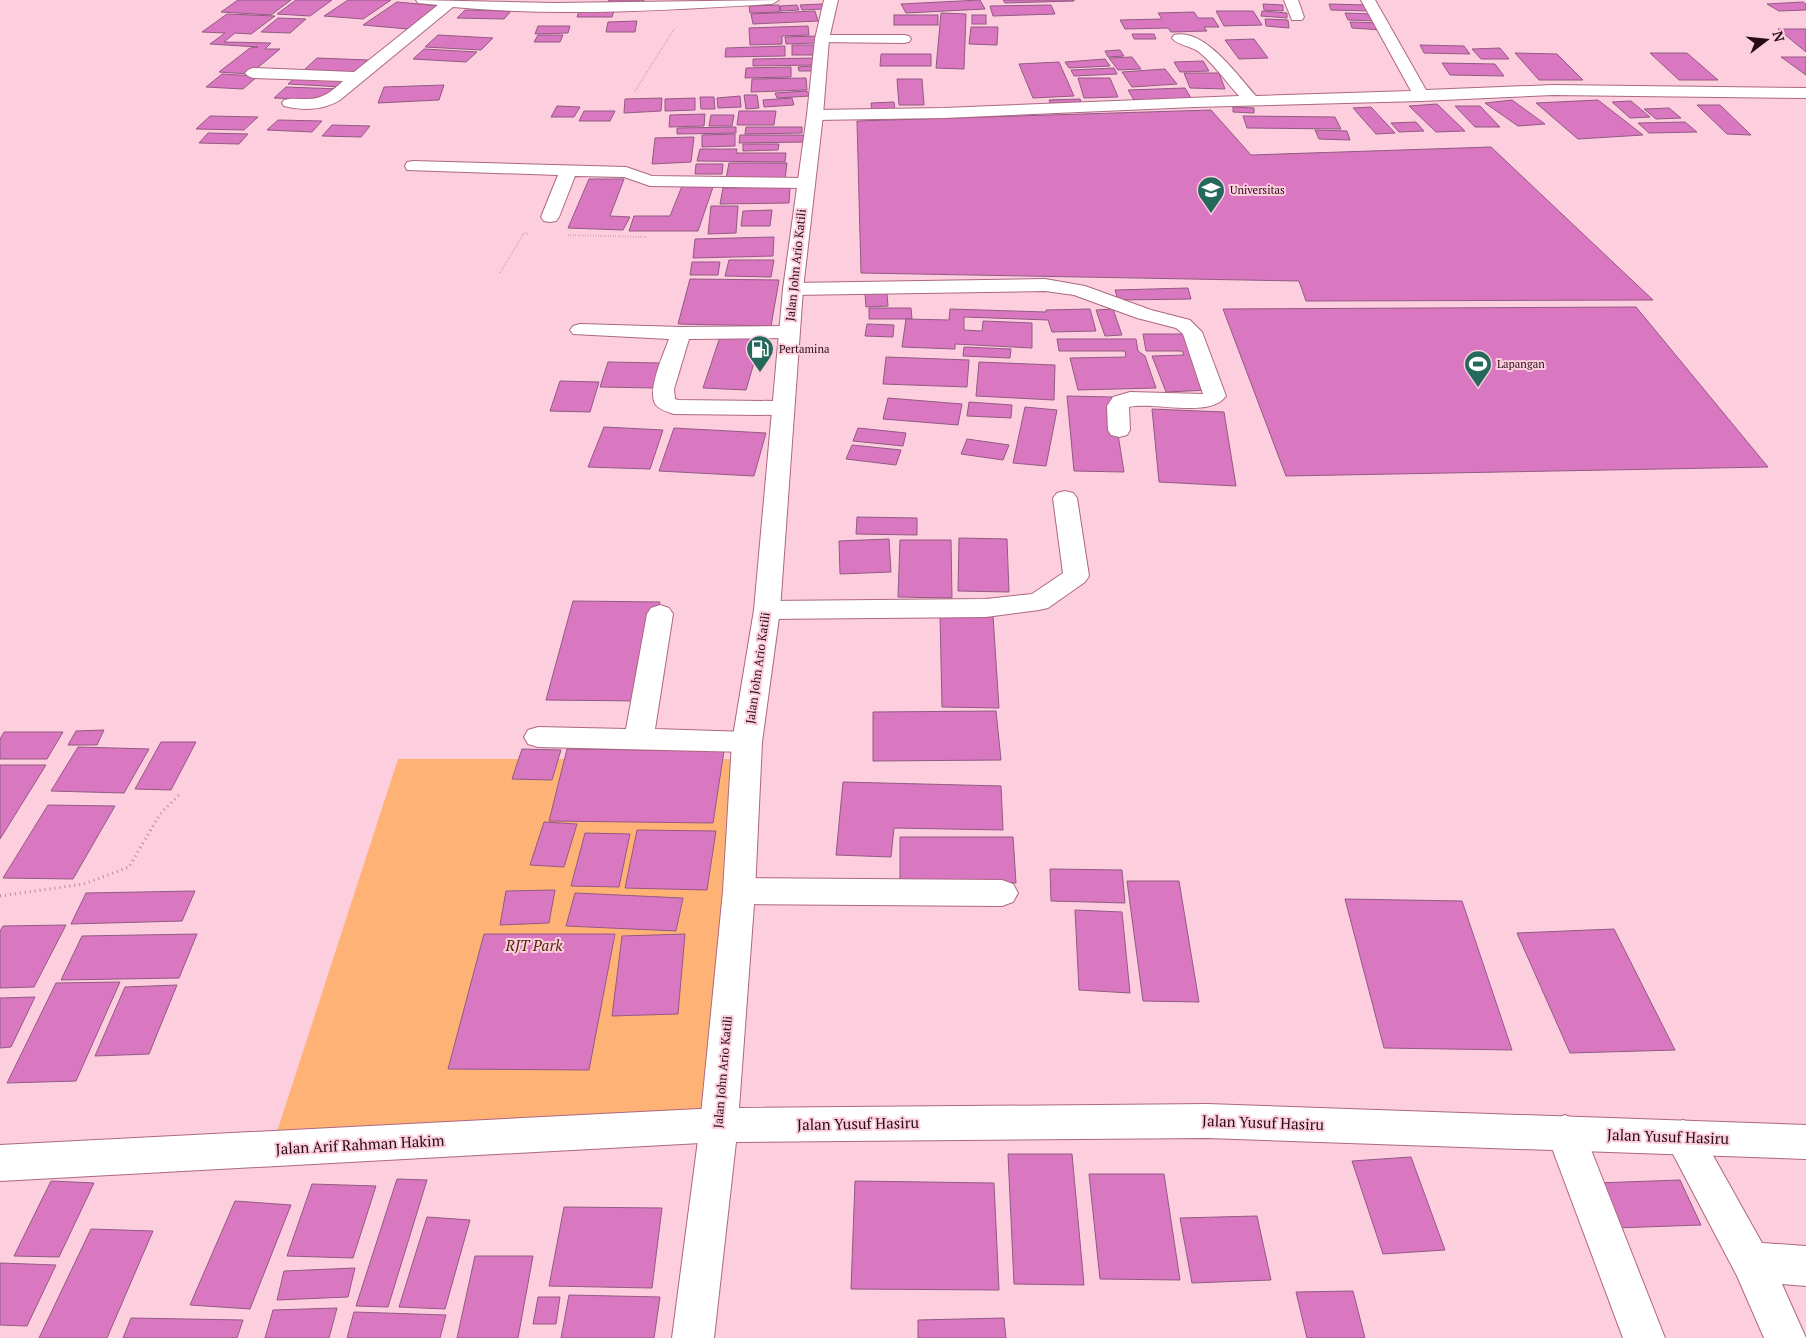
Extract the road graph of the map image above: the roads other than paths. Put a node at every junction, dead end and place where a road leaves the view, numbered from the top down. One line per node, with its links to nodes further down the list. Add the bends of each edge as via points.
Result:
1 (423, 0): 6 (street)
2 (772, 0): 9 (street, via 689,5)
3 (831, 0): 12 (street, Jalan John Ario Katili)
4 (1291, 0): 10 (street)
5 (1368, 0): 17 (street)
6 (449, 3): 7 (street); 15 (street)
7 (497, 3): 8 (street)
8 (558, 3): 9 (street)
9 (666, 3)
10 (1296, 17)
11 (1179, 38): 18 (street, via 1198,44 1207,51)
12 (822, 39): 13 (street); 20 (street, Jalan John Ario Katili)
13 (904, 39)
14 (253, 73): 15 (street)
15 (358, 77): 19 (street, via 325,103)
16 (1806, 94): 17 (street, via 1553,90)
17 (1421, 96): 18 (street)
18 (1251, 100): 20 (street)
19 (290, 103)
20 (815, 115): 23 (street, Jalan John Ario Katili)
21 (413, 166): 22 (street)
22 (569, 170): 23 (street, via 626,172 650,181); 24 (street)
23 (806, 183): 25 (street, Jalan John Ario Katili)
24 (550, 217)
25 (793, 289): 27 (street, Jalan John Ario Katili); 30 (street, via 1045,285 1078,290 1144,314 1183,324 1192,332 1215,396 1204,401 1130,399 1121,402 1118,406)
26 (580, 330): 28 (street)
27 (789, 332): 28 (street); 29 (street, Jalan John Ario Katili)
28 (682, 333): 29 (street, via 663,389 665,402 674,407)
29 (783, 406): 32 (street, Jalan John Ario Katili)
30 (1119, 430)
31 (1065, 498): 32 (street, via 1076,576 1039,602 986,608)
32 (767, 610): 36 (street, Jalan John Ario Katili)
33 (660, 614): 35 (street)
34 (538, 737): 35 (street)
35 (639, 739): 36 (street)
36 (748, 742): 37 (street, Jalan John Ario Katili)
37 (738, 891): 38 (street); 39 (street, Jalan John Ario Katili)
38 (1002, 893)
39 (719, 1126): 40 (street, Jalan Yusuf Hasiru, via 1207,1121); 43 (street, Jalan Arif Rahman Hakim); 46 (street, Jalan John Ario Katili)
40 (1564, 1132): 41 (street, Jalan Yusuf Hasiru); 47 (street)
41 (1683, 1137): 42 (street, Jalan Yusuf Hasiru); 44 (street)
42 (1806, 1142)
43 (0, 1163)
44 (1751, 1262): 45 (street); 48 (street)
45 (1806, 1266)
46 (693, 1338)
47 (1644, 1338)
48 (1785, 1338)

